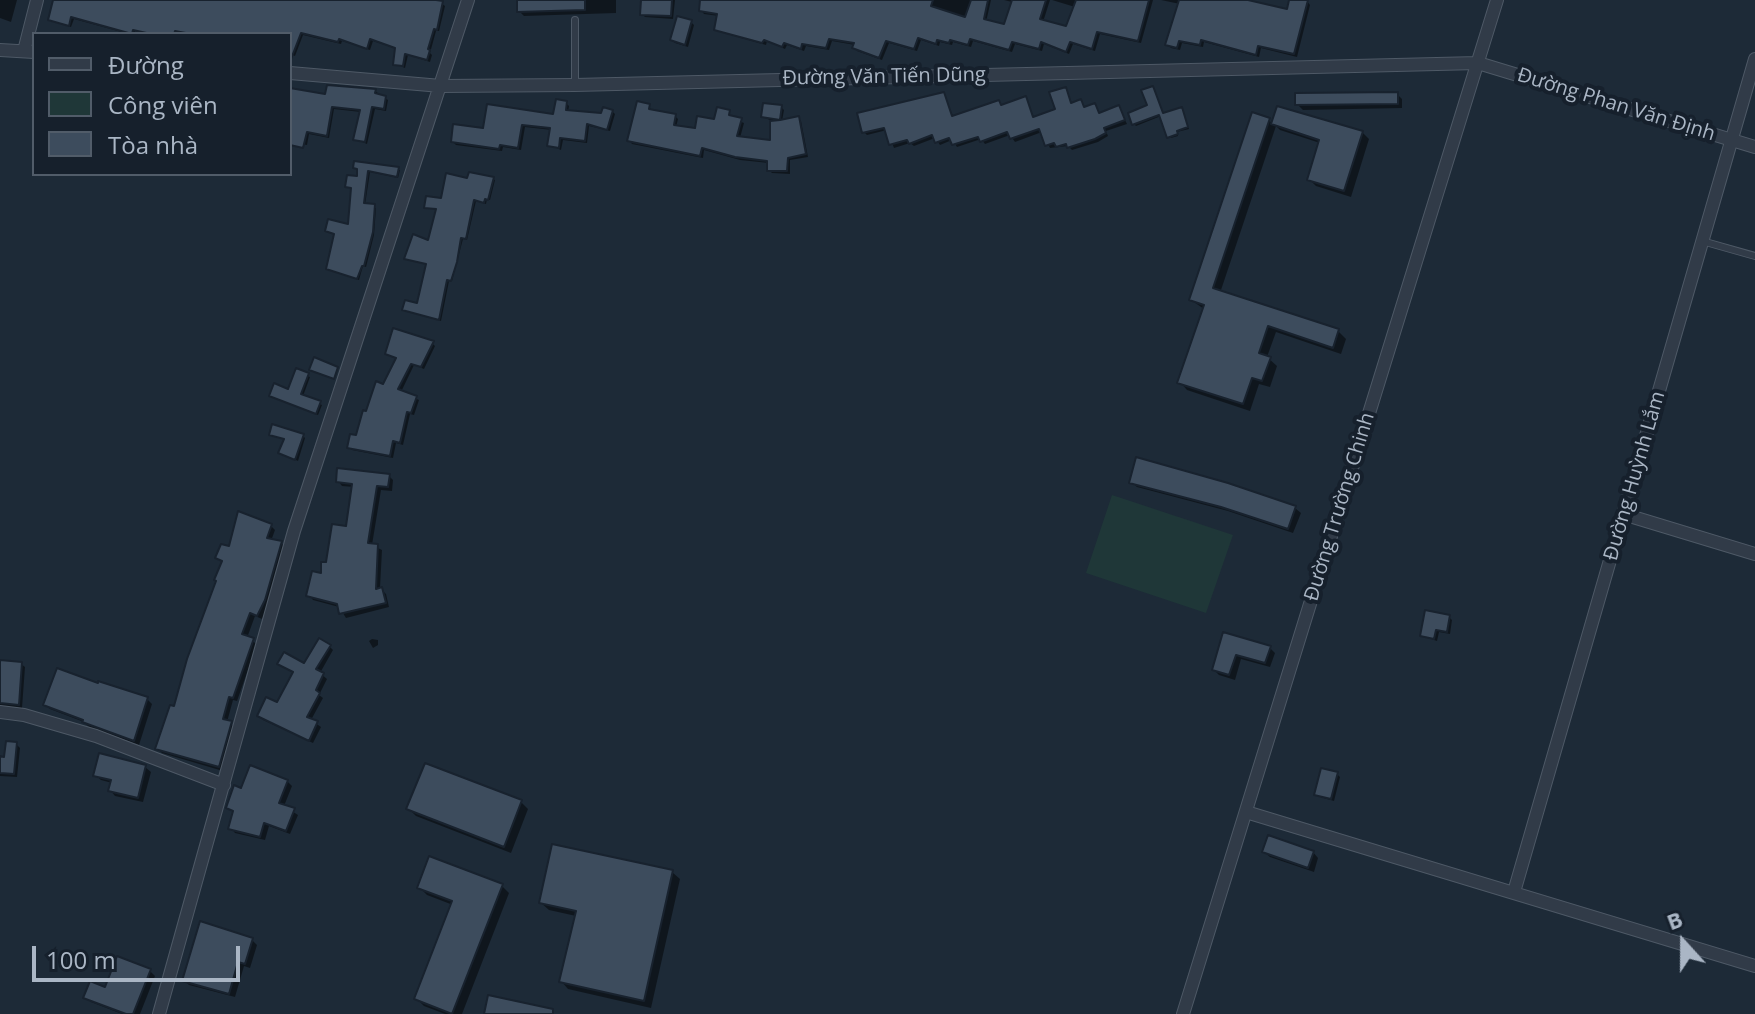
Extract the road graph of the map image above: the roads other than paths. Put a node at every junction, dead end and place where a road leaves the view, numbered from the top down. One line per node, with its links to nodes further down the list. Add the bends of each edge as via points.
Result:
1 (37, 0): 6 (street)
2 (468, 0): 11 (street)
3 (1497, 0): 8 (street, Đường Trường Chinh)
4 (575, 20): 10 (lane)
5 (0, 50): 6 (street)
6 (29, 51)
7 (1755, 59): 12 (street, Đường Huỳnh Lắm)
8 (1478, 63): 10 (street, Đường Văn Tiến Dũng); 12 (street, Đường Phan Văn Định); 20 (street, Đường Trường Chinh)
9 (292, 73): 11 (street, Đường Văn Tiến Dũng)
10 (575, 85): 11 (street, Đường Văn Tiến Dũng)
11 (441, 86): 19 (street, via 294,531)
12 (1731, 140): 13 (street, Đường Phan Văn Định); 14 (street, Đường Huỳnh Lắm)
13 (1755, 147)
14 (1702, 241): 15 (lane); 16 (street, Đường Huỳnh Lắm)
15 (1755, 256)
16 (1623, 514): 17 (street); 21 (street, Đường Huỳnh Lắm)
17 (1755, 554)
18 (0, 712): 19 (street, via 96,736)
19 (224, 785): 23 (street)
20 (1246, 812): 21 (street); 24 (street, Đường Trường Chinh)
21 (1514, 892): 22 (street)
22 (1755, 966)
23 (159, 1014)
24 (1183, 1014)

